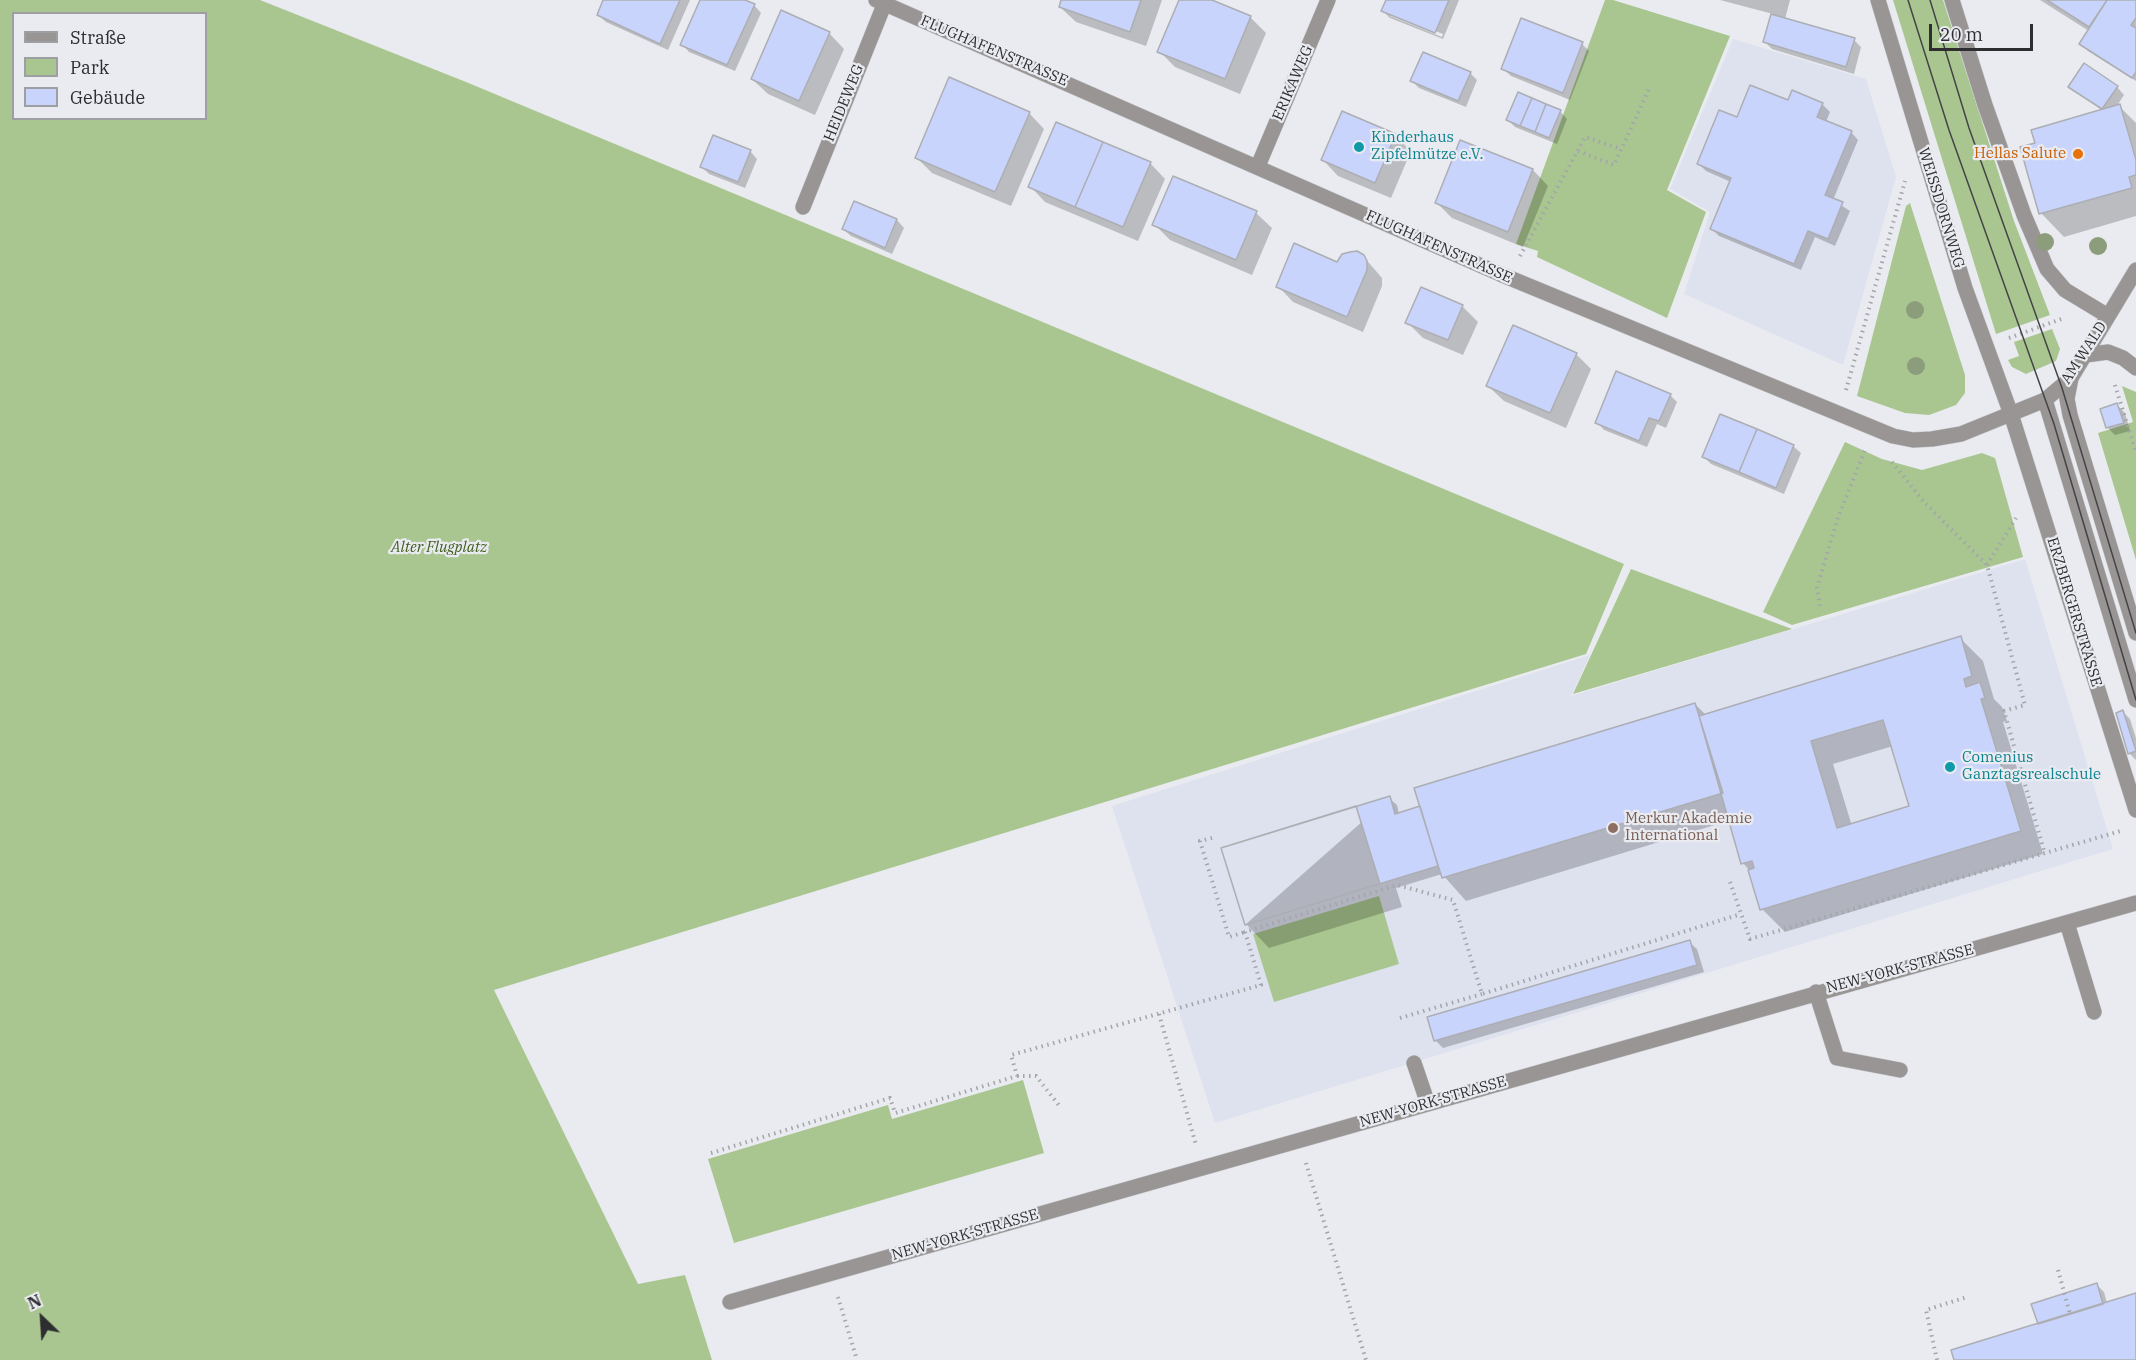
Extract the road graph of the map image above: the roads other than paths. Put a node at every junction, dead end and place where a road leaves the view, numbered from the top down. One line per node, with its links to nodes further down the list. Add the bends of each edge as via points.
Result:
1 (1328, 0): 5 (street, ERIKAWEG)
2 (1878, 0): 14 (street, WEISSDORNWEG, via 1989,360)
3 (1952, 0): 9 (street, via 2024,215 2047,269 2065,290)
4 (882, 1): 5 (street, FLUGHAFENSTRASSE); 6 (street, HEIDEWEG)
5 (1258, 166): 14 (street, FLUGHAFENSTRASSE, via 1511,279 1874,430 1913,440 1932,440 1961,434)
6 (803, 207)
7 (2136, 270): 8 (street); 9 (street, AM WALD)
8 (2136, 290)
9 (2108, 316): 10 (street, AM WALD)
10 (2086, 355): 11 (street, via 2108,352); 12 (street, AM WALD)
11 (2136, 368)
12 (2071, 378): 13 (street, AM WALD); 15 (street, via 2067,399 2070,415)
13 (2045, 400): 14 (street, AM WALD); 16 (street)
14 (2011, 414): 17 (street, ERZBERGERSTRASSE)
15 (2136, 633)
16 (2136, 700)
17 (2136, 810)
18 (2136, 903): 19 (street, NEW-YORK-STRASSE)
19 (2067, 923): 20 (street, NEW-YORK-STRASSE); 21 (street)
20 (1816, 992): 23 (street, via 1837,1058); 24 (street, NEW-YORK-STRASSE)
21 (2094, 1012)
22 (1414, 1063): 24 (street)
23 (1900, 1070)
24 (1428, 1104): 25 (street, NEW-YORK-STRASSE)
25 (730, 1302)

